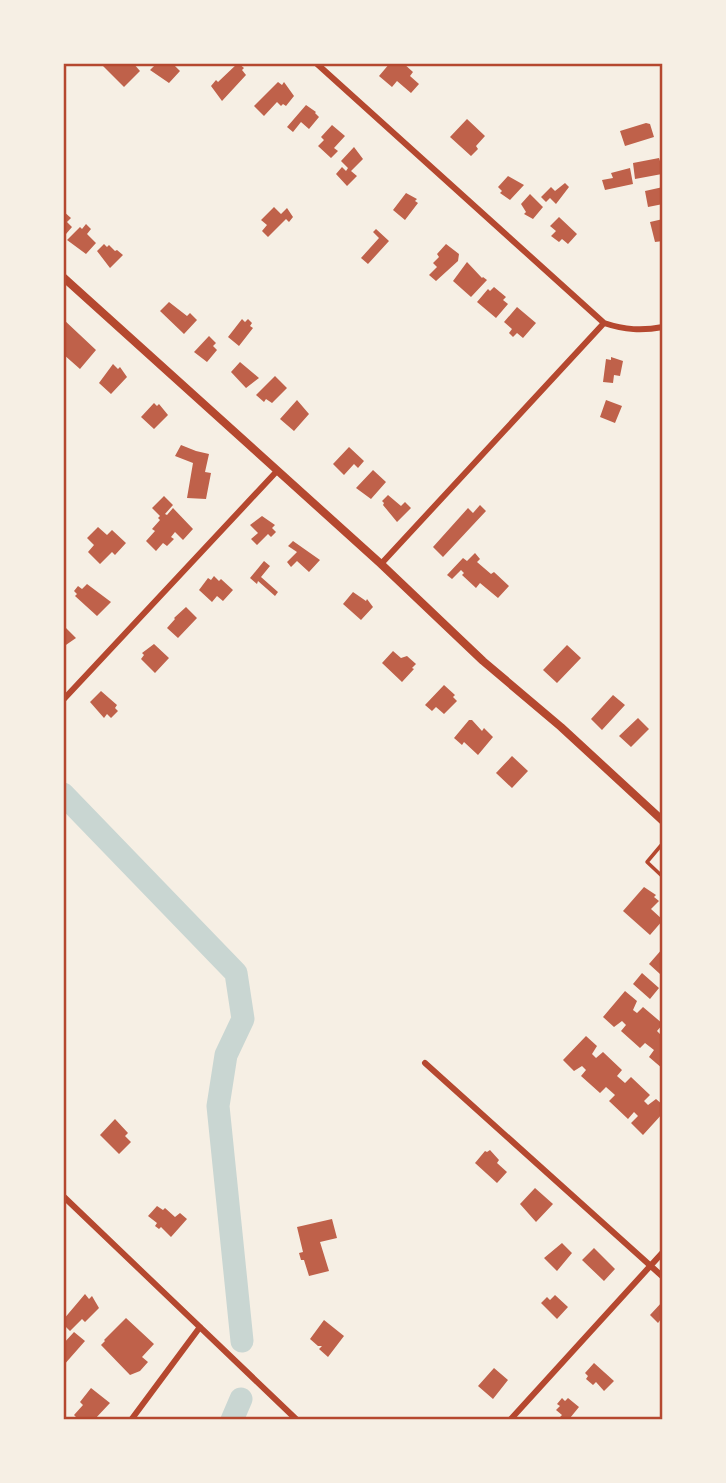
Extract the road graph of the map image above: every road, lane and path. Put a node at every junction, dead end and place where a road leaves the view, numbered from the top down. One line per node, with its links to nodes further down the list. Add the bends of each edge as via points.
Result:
1 (316, 63): 3 (street)
2 (63, 277): 5 (street)
3 (604, 323): 4 (street, via 624,330); 6 (street)
4 (663, 327)
5 (277, 471): 6 (street); 7 (street)
6 (381, 564): 8 (street)
7 (63, 700)
8 (663, 821)
9 (663, 843): 10 (lane, via 647,862)
10 (663, 877)
11 (425, 1063): 14 (street)
12 (63, 1196): 16 (street)
13 (663, 1252): 14 (street)
14 (651, 1266): 15 (street); 19 (street)
15 (663, 1277)
16 (200, 1327): 17 (street); 18 (street)
17 (131, 1420)
18 (297, 1420)
19 (510, 1420)

